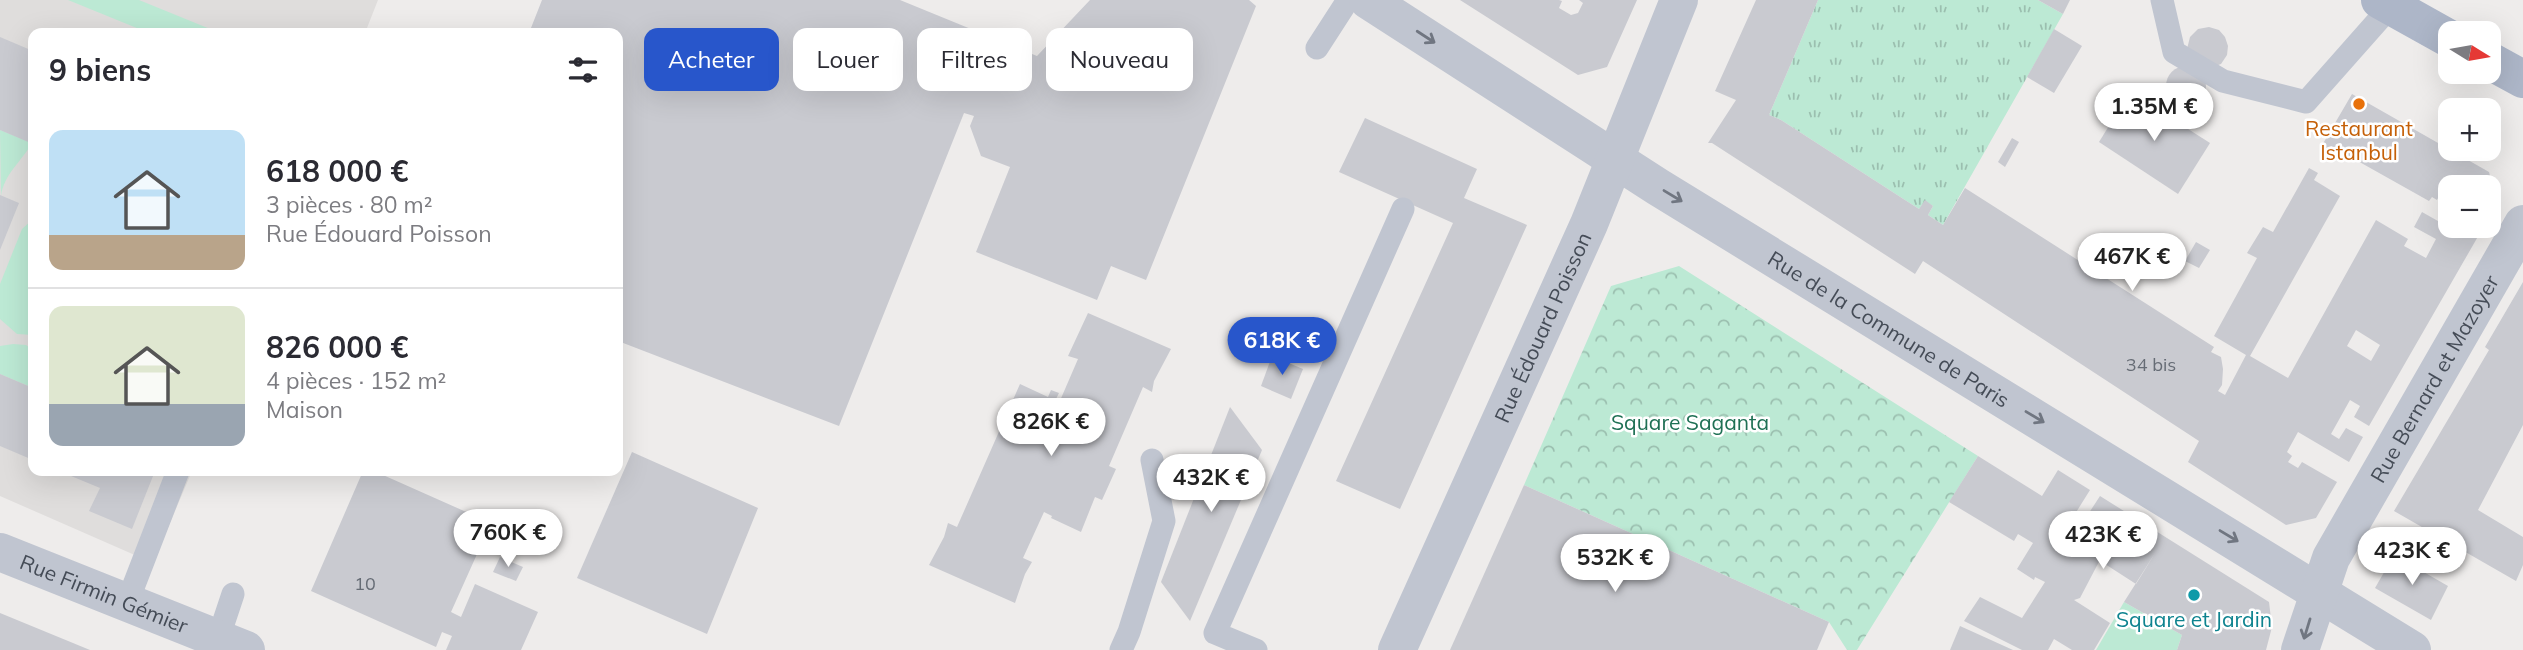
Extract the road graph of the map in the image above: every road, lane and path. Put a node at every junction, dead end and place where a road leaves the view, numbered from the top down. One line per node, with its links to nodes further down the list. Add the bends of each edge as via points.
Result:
1 (1348, 0): 7 (lane)
2 (1368, 0): 10 (street, Rue de la Commune de Paris, one-way to 10)
3 (1679, 0): 10 (street, Rue Édouard Poisson)
4 (2162, 0): 5 (lane, via 2174,52 2223,81 2305,102)
5 (2386, 3): 6 (main road)
6 (2438, 31)
7 (1317, 48)
8 (2501, 67): 9 (main road)
9 (2523, 79)
10 (1615, 160): 16 (street, Rue de la Commune de Paris, one-way to 16); 22 (street, Rue Édouard Poisson)
11 (1403, 209): 21 (lane, via 1215,634)
12 (2523, 224): 16 (street, Rue Bernard et Mazoyer, via 2331,558)
13 (1152, 460): 20 (lane, via 1164,521)
14 (175, 476): 18 (lane)
15 (0, 552): 18 (street, Rue Firmin Gémier)
16 (2319, 592): 23 (street, Rue Bernard et Mazoyer, one-way to 23); 24 (street, Rue de la Commune de Paris)
17 (233, 594): 19 (lane)
18 (127, 603): 19 (street, Rue Firmin Gémier)
19 (232, 644)
20 (1121, 650)
21 (1256, 650)
22 (1397, 650)
23 (2300, 650)
24 (2412, 650)

